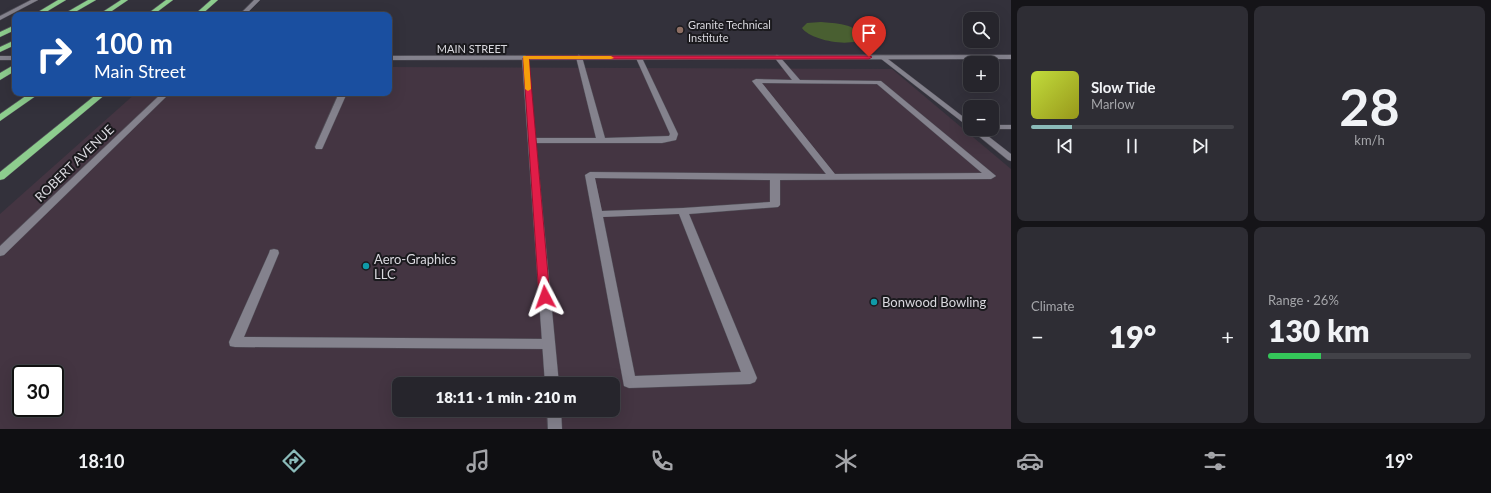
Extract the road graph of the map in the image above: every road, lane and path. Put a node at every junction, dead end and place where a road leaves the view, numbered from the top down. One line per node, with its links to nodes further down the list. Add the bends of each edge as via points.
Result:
1 (35, 0): 14 (street)
2 (63, 0): 8 (highway)
3 (93, 0): 9 (highway)
4 (125, 0): 10 (highway)
5 (170, 0): 11 (highway)
6 (215, 0): 12 (highway)
7 (257, 0): 13 (street)
8 (41, 12)
9 (71, 12)
10 (106, 12)
11 (153, 12)
12 (200, 12)
13 (245, 12)
14 (0, 18)
15 (12, 29): 16 (highway)
16 (0, 35)
17 (12, 44): 18 (highway)
18 (0, 50)
19 (579, 57): 26 (street, MAIN STREET); 27 (street, MAIN STREET); 40 (street)
20 (777, 57): 21 (street, MAIN STREET); 27 (street, MAIN STREET); 30 (street)
21 (882, 57): 22 (street, MAIN STREET); 36 (street)
22 (1011, 57)
23 (0, 58): 24 (street)
24 (12, 58)
25 (392, 58): 26 (street, MAIN STREET)
26 (526, 58): 41 (street)
27 (639, 58): 40 (street, via 674,134 673,138)
28 (12, 70): 29 (highway)
29 (0, 77)
30 (798, 82): 46 (street, via 756,81); 46 (street, via 879,82 991,176)
31 (32, 96): 35 (highway)
32 (99, 96): 44 (highway)
33 (163, 96): 49 (street, ROBERT AVENUE)
34 (342, 96): 42 (street)
35 (0, 118)
36 (963, 121)
37 (999, 127): 38 (street)
38 (1011, 127)
39 (983, 136): 43 (street)
40 (602, 140): 41 (street)
41 (532, 141): 51 (street)
42 (319, 147)
43 (1011, 158)
44 (0, 177)
45 (775, 177): 46 (street); 47 (street, via 775,205); 48 (street, via 590,175)
46 (833, 177)
47 (683, 211): 48 (street); 48 (street, via 750,378 629,382)
48 (597, 214)
49 (0, 252)
50 (274, 253): 51 (street, via 235,342)
51 (548, 344): 52 (street)
52 (551, 377)
53 (554, 417): 54 (street)
54 (555, 429)

